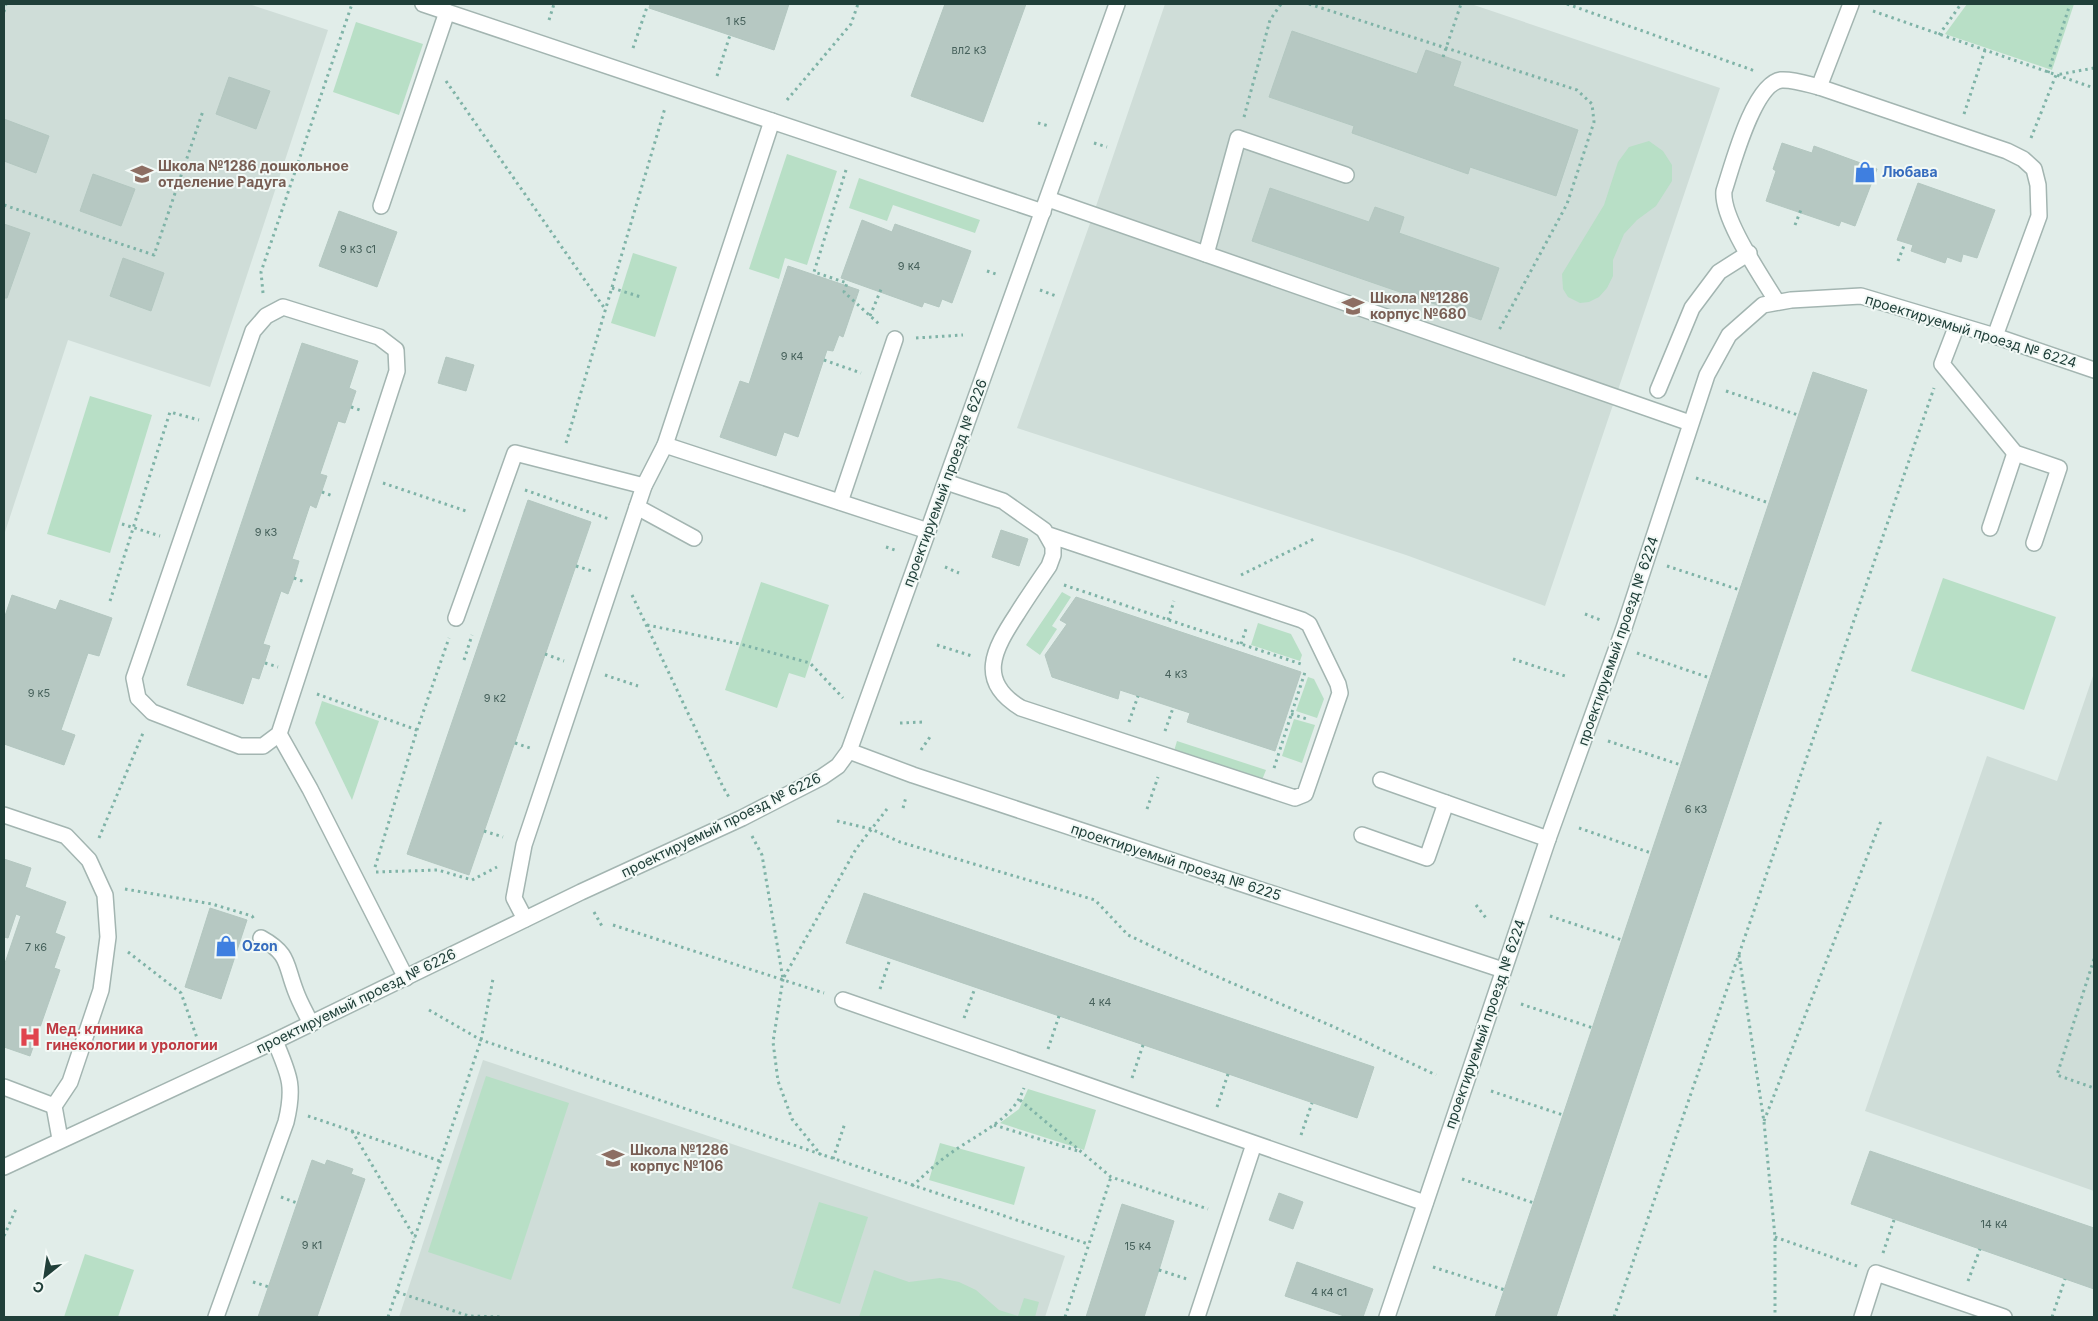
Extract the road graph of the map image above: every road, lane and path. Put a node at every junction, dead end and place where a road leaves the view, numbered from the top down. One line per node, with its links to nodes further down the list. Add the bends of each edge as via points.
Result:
1 (6, 4): 15 (path)
2 (352, 4): 61 (path, via 261,272)
3 (423, 4): 16 (street)
4 (554, 4): 17 (path)
5 (858, 4): 32 (path, via 851,24)
6 (1118, 4): 46 (street, проектируемый проезд № 6226)
7 (1284, 4): 39 (path, via 1270,20)
8 (1308, 4): 21 (path)
9 (1461, 4): 21 (path)
10 (1567, 4): 29 (path)
11 (1851, 4): 19 (path); 30 (street)
12 (1961, 4): 19 (path)
13 (2070, 4): 26 (path)
14 (647, 7): 20 (path)
15 (4, 12)
16 (447, 12): 24 (street); 35 (street)
17 (549, 20)
18 (730, 35): 28 (path)
19 (1940, 35): 22 (path)
20 (633, 48)
21 (1446, 48): 23 (path); 67 (path, via 1577,90 1592,104 1594,122 1567,204)
22 (1984, 50): 26 (path); 38 (path)
23 (1443, 56)
24 (430, 58): 47 (street); 60 (path)
25 (2094, 68): 27 (path)
26 (2048, 73): 27 (path)
27 (2056, 75): 31 (path); 42 (path)
28 (717, 76)
29 (1779, 80): 30 (street); 51 (street, via 1764,91 1752,110 1724,191 1725,209)
30 (1819, 87): 38 (street)
31 (2094, 88)
32 (787, 100)
33 (666, 106): 55 (path)
34 (203, 111): 45 (path, via 154,256)
35 (772, 121): 46 (street); 77 (street)
36 (1038, 123): 37 (path)
37 (1054, 128)
38 (1957, 134): 42 (street)
39 (1238, 138): 44 (street); 52 (street)
40 (1094, 142): 41 (path)
41 (1107, 147)
42 (2023, 159): 65 (street, via 2034,169 2039,216)
43 (848, 166): 62 (path, via 814,272 847,282 844,292)
44 (1346, 175)
45 (4, 205)
46 (1045, 205): 52 (street); 82 (street, проектируемый проезд № 6226)
47 (381, 206)
48 (1802, 208): 49 (path)
49 (1796, 225)
50 (1905, 243): 53 (path)
51 (1749, 253): 59 (street); 72 (street, via 1719,272 1692,308)
52 (1206, 254): 67 (street)
53 (1898, 261)
54 (882, 287): 62 (path)
55 (612, 288): 58 (path); 60 (path)
56 (1040, 290): 57 (path)
57 (1056, 296)
58 (641, 297)
59 (1777, 302): 63 (street, проектируемый проезд № 6224, via 1861,296); 75 (street, проектируемый проезд № 6224, via 1764,304 1729,335 1707,375)
60 (605, 309): 79 (path)
61 (266, 316): 76 (street, via 254,331); 80 (street, via 283,307 379,337 396,350 397,371)
62 (870, 316): 66 (path)
63 (1957, 325): 65 (street, проектируемый проезд № 6224); 69 (street)
64 (963, 335): 66 (path)
65 (1995, 336): 70 (street, проектируемый проезд № 6224)
66 (894, 340): 71 (street)
67 (1487, 353): 75 (street)
68 (824, 360): 71 (path)
69 (1942, 364): 78 (street); 164 (path)
70 (2094, 370)
71 (881, 379): 85 (street)
72 (1658, 390)
73 (1725, 391): 74 (path)
74 (1798, 415)
75 (1690, 423): 149 (street, проектируемый проезд № 6224, via 1624,628)
76 (221, 427): 91 (path, via 170,412); 97 (street)
77 (665, 445): 84 (street); 85 (street)
78 (2015, 453): 92 (street); 98 (street, via 2059,468)
79 (560, 465): 83 (street, via 515,453); 84 (street)
80 (363, 476): 88 (path); 120 (street)
81 (1696, 478): 86 (path)
82 (946, 482): 93 (street, проектируемый проезд № 6226); 94 (street, via 1003,501)
83 (504, 483): 88 (street); 90 (path)
84 (644, 486): 87 (street)
85 (840, 502): 93 (street)
86 (1769, 503)
87 (637, 507): 90 (street); 95 (street)
88 (491, 519): 108 (street)
89 (122, 524): 91 (path)
90 (631, 526): 99 (street)
91 (133, 528): 97 (path); 106 (path)
92 (1990, 528)
93 (928, 531): 131 (street, проектируемый проезд № 6226)
94 (1049, 535): 103 (street, via 1053,555); 104 (street)
95 (694, 538)
96 (1314, 539): 104 (path)
97 (180, 543): 123 (street, via 134,678 138,698)
98 (2034, 543)
99 (618, 564): 110 (path); 117 (street)
100 (1667, 566): 105 (path)
101 (944, 567): 102 (path)
102 (959, 573)
103 (1041, 578): 116 (street, via 1000,640); 134 (path, via 1307,666)
104 (1212, 590): 134 (street, via 1310,624 1340,689 1305,794 1294,798)
105 (1740, 590)
106 (110, 601)
107 (1585, 614): 109 (path)
108 (456, 618): 126 (path)
109 (1603, 621)
110 (646, 624): 122 (path, via 810,663); 136 (path)
111 (473, 633): 114 (path)
112 (937, 645): 116 (path)
113 (1638, 653): 119 (path)
114 (464, 660)
115 (1513, 660): 118 (path)
116 (993, 663): 134 (street, via 997,684 1003,694 1022,708)
117 (583, 668): 121 (path); 152 (street)
118 (1565, 676)
119 (1710, 678)
120 (295, 686): 126 (path); 127 (street)
121 (638, 686)
122 (848, 702)
123 (152, 712): 127 (street, via 240,746 263,746); 151 (path)
124 (924, 722): 125 (path)
125 (900, 723)
126 (417, 730): 152 (path, via 373,872 438,870 472,880 495,867)
127 (279, 734): 168 (street)
128 (932, 734): 130 (path)
129 (1608, 741): 132 (path)
130 (920, 750)
131 (850, 751): 158 (street, проектируемый проезд № 6226, via 838,766 813,782); 167 (street, проектируемый проезд № 6225, via 913,775)
132 (1680, 766)
133 (1381, 780): 138 (street)
134 (1266, 789)
135 (908, 792): 139 (path)
136 (731, 800)
137 (1148, 802): 141 (path)
138 (1446, 803): 147 (street, via 1427,858); 149 (street)
139 (902, 808)
140 (887, 809): 146 (path)
141 (1147, 809)
142 (4, 815): 151 (street, via 66,836)
143 (1881, 820): 195 (path)
144 (837, 821): 146 (path)
145 (1579, 828): 150 (path)
146 (871, 829): 170 (path, via 848,862); 186 (path, via 900,842 1095,900 1128,935)
147 (1362, 835)
148 (753, 837): 170 (path, via 762,856)
149 (1548, 839): 167 (street, проектируемый проезд № 6224)
150 (1651, 853)
151 (89, 860): 153 (street)
152 (520, 863): 158 (street, via 514,898)
153 (105, 895): 161 (street); 162 (path, via 128,889 212,904 252,916)
154 (1476, 905): 157 (path)
155 (594, 912): 160 (path)
156 (1550, 916): 163 (path)
157 (1486, 918)
158 (525, 919): 168 (street, проектируемый проезд № 6226)
159 (613, 925): 170 (path)
160 (603, 928)
161 (108, 937): 179 (path, via 181,993); 192 (street, via 101,990 70,1082)
162 (261, 938): 177 (street, via 277,946 286,958 296,991)
163 (1622, 940)
164 (1739, 955): 195 (path); 236 (path)
165 (890, 959): 175 (path)
166 (2094, 960): 188 (path, via 2057,1075)
167 (1503, 970): 211 (street, проектируемый проезд № 6224)
168 (406, 978): 177 (street, проектируемый проезд № 6226)
169 (493, 979): 180 (path)
170 (783, 979): 172 (path); 203 (path, via 774,1042 778,1081 792,1119)
171 (975, 988): 181 (path)
172 (843, 1000): 175 (street)
173 (1521, 1004): 178 (path)
174 (429, 1010): 180 (path)
175 (873, 1010): 181 (street)
176 (1059, 1016): 184 (path)
177 (312, 1024): 182 (street, проектируемый проезд № 6226)
178 (1592, 1028)
179 (197, 1038)
180 (481, 1040): 203 (path); 206 (path)
181 (957, 1040): 184 (street)
182 (275, 1041): 193 (street, via 290,1077 292,1098); 200 (street, проектируемый проезд № 6226)
183 (1143, 1045): 190 (path)
184 (1041, 1069): 190 (street)
185 (1228, 1074): 198 (path)
186 (1436, 1075)
187 (4, 1087): 192 (street)
188 (2094, 1088)
189 (1491, 1091): 194 (path)
190 (1125, 1099): 198 (street)
191 (1312, 1103): 204 (path)
192 (54, 1106): 200 (street)
193 (289, 1110): 199 (path); 229 (street)
194 (1563, 1115)
195 (1764, 1122): 217 (path)
196 (845, 1123): 205 (path)
197 (993, 1125): 202 (path); 202 (path, via 1007,1116 1020,1100); 210 (path, via 949,1154)
198 (1209, 1128): 201 (street)
199 (351, 1131): 206 (path); 218 (path)
200 (60, 1139): 207 (street, проектируемый проезд № 6226)
201 (1254, 1144): 204 (street); 214 (street)
202 (1084, 1153): 208 (path)
203 (821, 1155): 205 (path)
204 (1293, 1157): 211 (street)
205 (833, 1159): 210 (path)
206 (440, 1161): 218 (path)
207 (4, 1167)
208 (1111, 1177): 214 (path); 219 (path)
209 (1462, 1179): 212 (path)
210 (912, 1186): 219 (path)
211 (1425, 1203): 235 (street, проектируемый проезд № 6224)
212 (1534, 1203)
213 (16, 1209): 216 (path)
214 (1230, 1216): 225 (street)
215 (1894, 1220): 223 (path)
216 (4, 1236)
217 (1775, 1237): 223 (path); 237 (path)
218 (415, 1238): 227 (path)
219 (1088, 1244): 233 (path)
220 (1980, 1249): 228 (path)
221 (1433, 1267): 226 (path)
222 (1159, 1270): 225 (path)
223 (1876, 1273): 228 (street); 238 (street)
224 (2065, 1278): 240 (path)
225 (1207, 1286): 234 (street)
226 (1505, 1290)
227 (397, 1292): 230 (path); 231 (path)
228 (1961, 1302): 239 (street)
229 (216, 1317)
230 (388, 1317)
231 (469, 1317): 232 (path)
232 (502, 1317)
233 (1064, 1317)
234 (1197, 1317)
235 (1387, 1317)
236 (1614, 1317)
237 (1775, 1317)
238 (1862, 1317)
239 (2004, 1317)
240 (2052, 1317)

